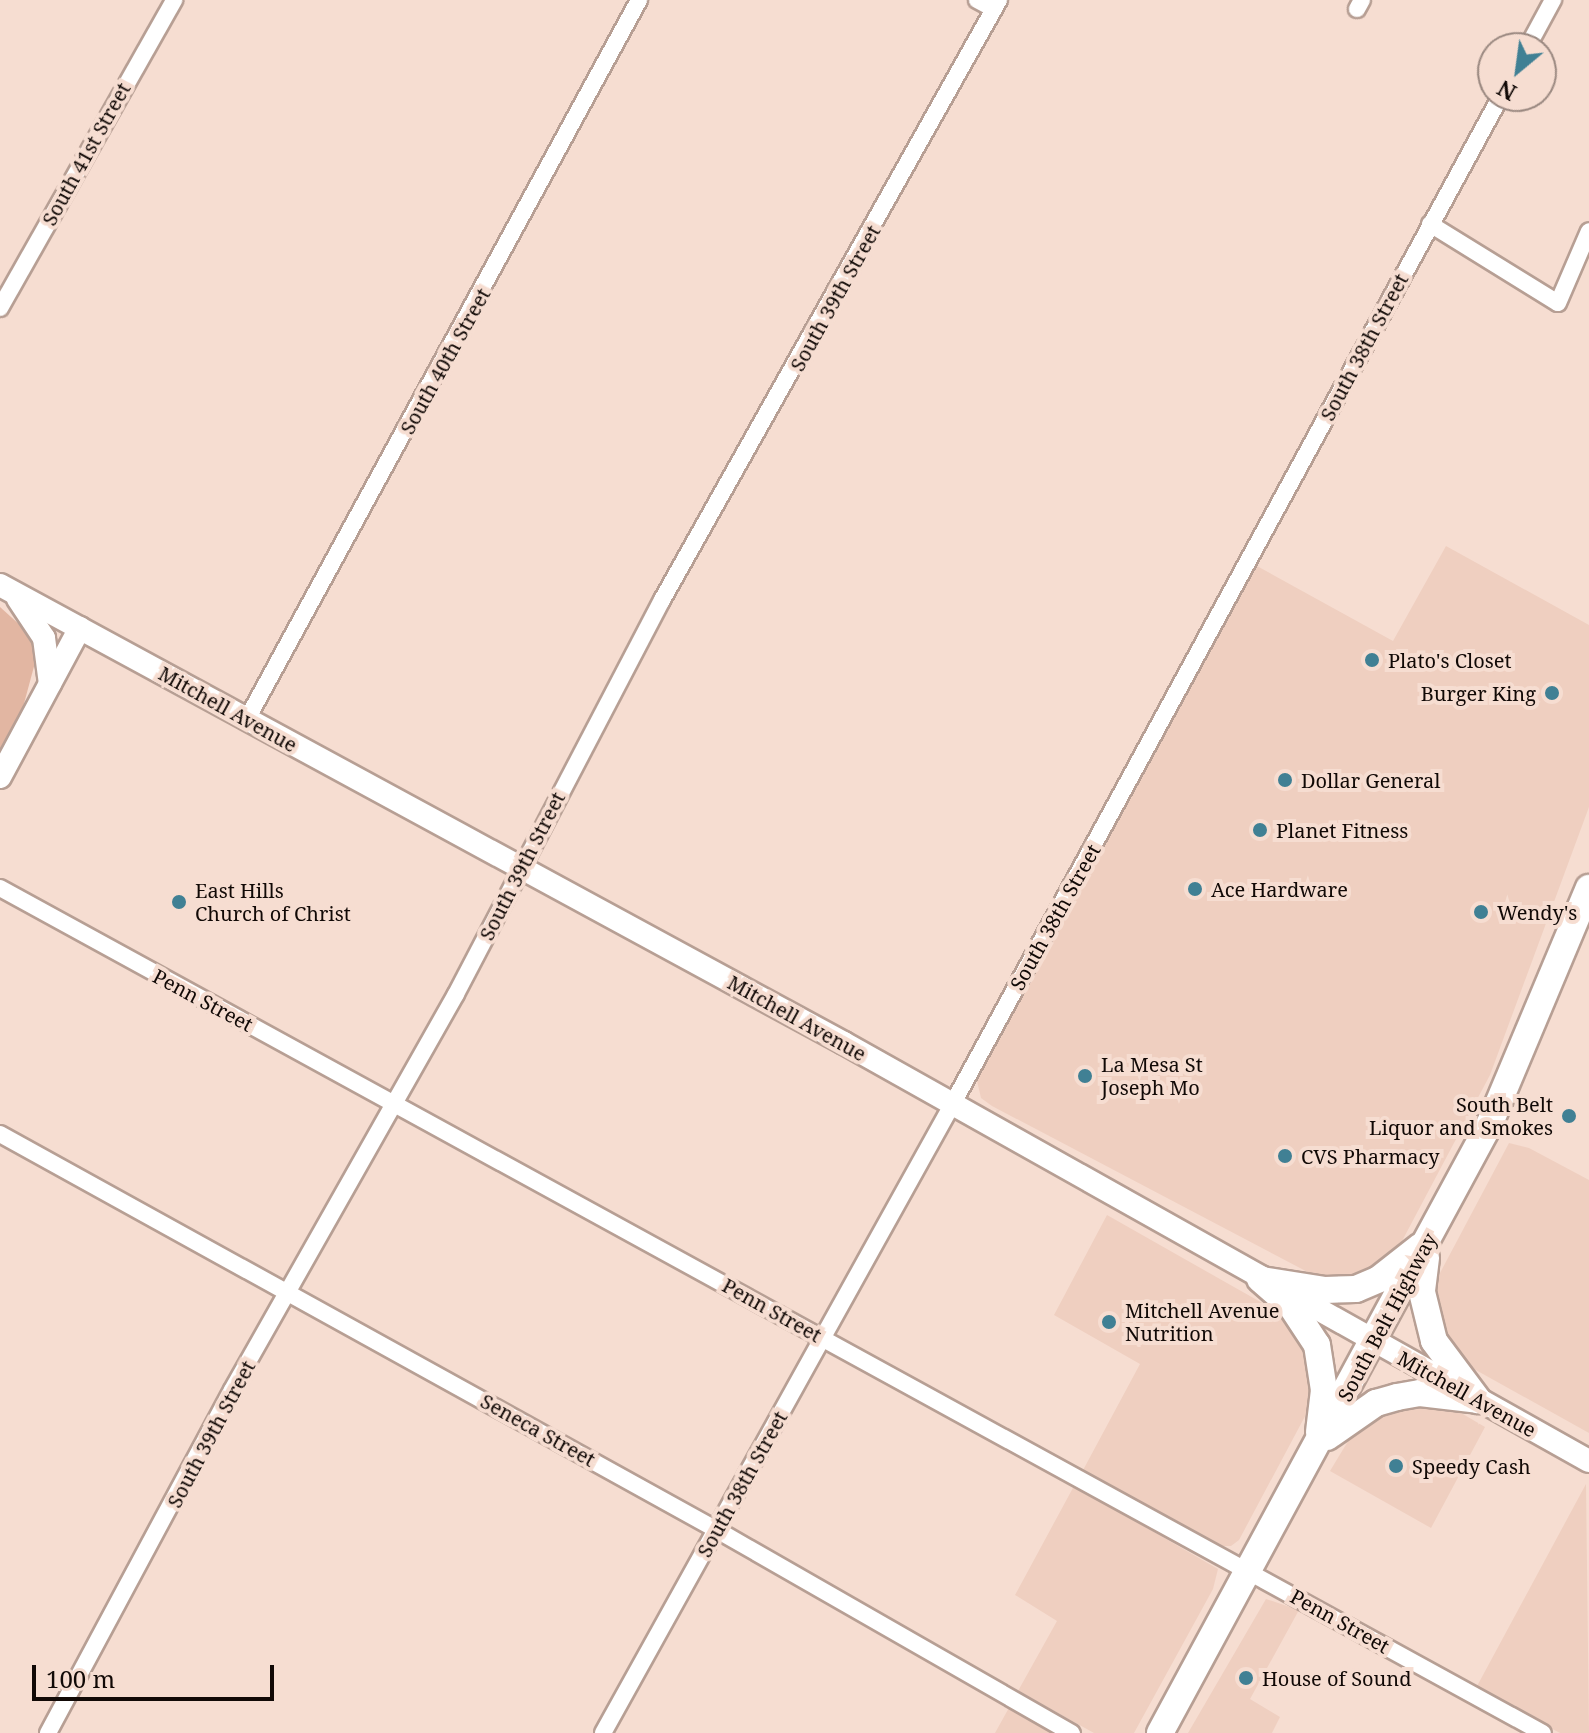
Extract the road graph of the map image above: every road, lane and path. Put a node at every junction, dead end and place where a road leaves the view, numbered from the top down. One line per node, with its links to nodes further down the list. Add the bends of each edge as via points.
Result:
1 (174, 0): 10 (street, South 41st Street)
2 (639, 0): 14 (street, South 40th Street)
3 (977, 0): 5 (street)
4 (1553, 0): 6 (street)
5 (996, 5): 16 (street, South 39th Street, via 662,600)
6 (1536, 32)
7 (1492, 112): 8 (street, South 38th Street)
8 (1430, 224): 9 (street, via 1558,303); 20 (street, South 38th Street)
9 (1589, 231)
10 (0, 308)
11 (6, 588): 12 (street, Mitchell Avenue); 13 (street, via 44,638)
12 (80, 628): 13 (street); 14 (street, Mitchell Avenue)
13 (50, 684): 15 (street)
14 (247, 719): 16 (street, Mitchell Avenue)
15 (0, 777)
16 (521, 868): 19 (street, South 39th Street); 20 (street, Mitchell Avenue)
17 (0, 888): 19 (street, Penn Street)
18 (1588, 894): 22 (main road, South Belt Highway, via 1490,1123)
19 (395, 1104): 24 (street, South 39th Street); 25 (street, Penn Street)
20 (952, 1105): 23 (street, Mitchell Avenue); 25 (street, South 38th Street)
21 (0, 1134): 24 (street, Seneca Street)
22 (1430, 1239): 23 (main road, via 1379,1279 1356,1289 1325,1290); 26 (main road, South Belt Highway); 27 (main road, via 1422,1292 1425,1317 1434,1341)
23 (1260, 1279): 26 (street, Mitchell Avenue); 28 (main road, via 1292,1307 1317,1345 1324,1390)
24 (289, 1292): 30 (street, Seneca Street); 32 (street, South 39th Street)
25 (822, 1338): 30 (street, South 38th Street); 31 (street, Penn Street)
26 (1374, 1343): 27 (street, Mitchell Avenue); 28 (main road, South Belt Highway)
27 (1478, 1400): 28 (main road, via 1420,1393 1397,1397 1376,1403); 29 (street, Mitchell Avenue)
28 (1317, 1445): 31 (main road, South Belt Highway)
29 (1589, 1461)
30 (717, 1530): 33 (street, South 38th Street); 34 (street, Seneca Street)
31 (1249, 1570): 35 (main road, South Belt Highway); 36 (street, Penn Street)
32 (48, 1733)
33 (603, 1733)
34 (1072, 1733)
35 (1160, 1733)
36 (1543, 1733)

